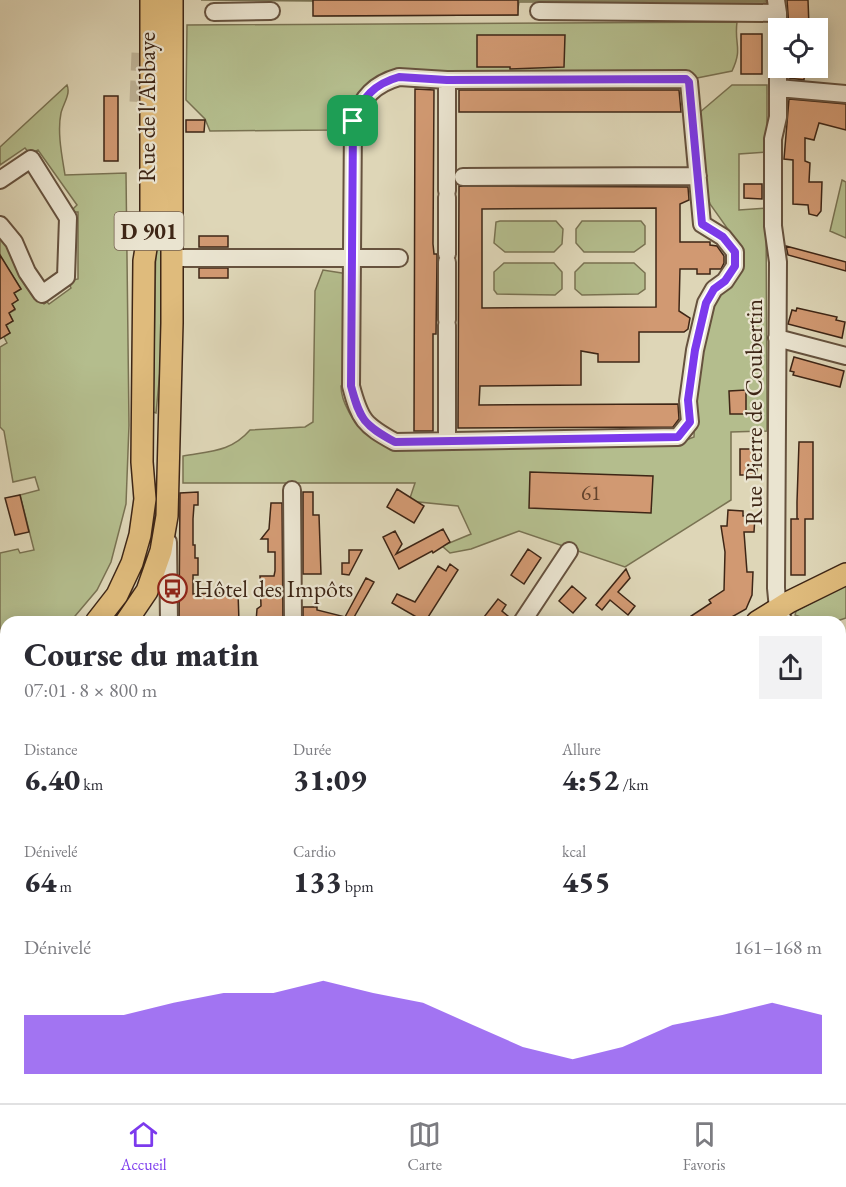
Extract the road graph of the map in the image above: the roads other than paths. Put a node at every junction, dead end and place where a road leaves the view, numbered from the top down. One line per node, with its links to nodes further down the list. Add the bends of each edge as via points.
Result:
1 (166, 0): 14 (main road, Rue de l'Abbaye / D 901); 17 (main road, Rue de l'Abbaye / D 901, via 152,217); 18 (street, via 165,267)
2 (777, 6): 4 (street); 7 (street, Rue Pierre de Coubertin)
3 (272, 11): 5 (street)
4 (539, 11)
5 (214, 12)
6 (447, 80): 10 (street, via 686,79); 15 (street, via 399,77 369,92 359,106 353,121); 22 (street)
7 (778, 88): 8 (street); 20 (street, Rue Pierre de Coubertin, via 773,161)
8 (846, 94)
9 (140, 102): 17 (main road, Rue de l'Abbaye / D 901, via 139,215)
10 (698, 176): 11 (street); 22 (street, via 702,224 723,237 735,252 735,266 706,303 688,400 690,422 678,437)
11 (463, 177)
12 (0, 180): 13 (street, via 31,159 68,218 66,277 42,294 14,242)
13 (0, 225)
14 (172, 258): 15 (street); 18 (main road, Rue de l'Abbaye / D 901)
15 (352, 258): 16 (street); 22 (street, via 351,386 357,410 370,428 395,442)
16 (399, 258)
17 (144, 261): 28 (main road, Rue de l'Abbaye / D 901, via 145,499 140,535)
18 (172, 297): 19 (main road, Rue de l'Abbaye / D 901)
19 (172, 323): 24 (main road, Rue de l'Abbaye / D 901); 27 (main road, Rue de l'Abbaye / D 901, via 158,425 153,535)
20 (777, 338): 21 (street); 33 (street, Rue Pierre de Coubertin)
21 (846, 356)
22 (447, 440)
23 (292, 490): 31 (street)
24 (167, 516): 29 (main road, Rue de l'Abbaye / D 901, via 161,551 147,591); 30 (street, Rue de l'Abbaye)
25 (569, 551): 32 (street)
26 (846, 574): 33 (main road)
27 (134, 588)
28 (113, 616)
29 (115, 616)
30 (169, 616)
31 (293, 616)
32 (526, 616)
33 (781, 616)

